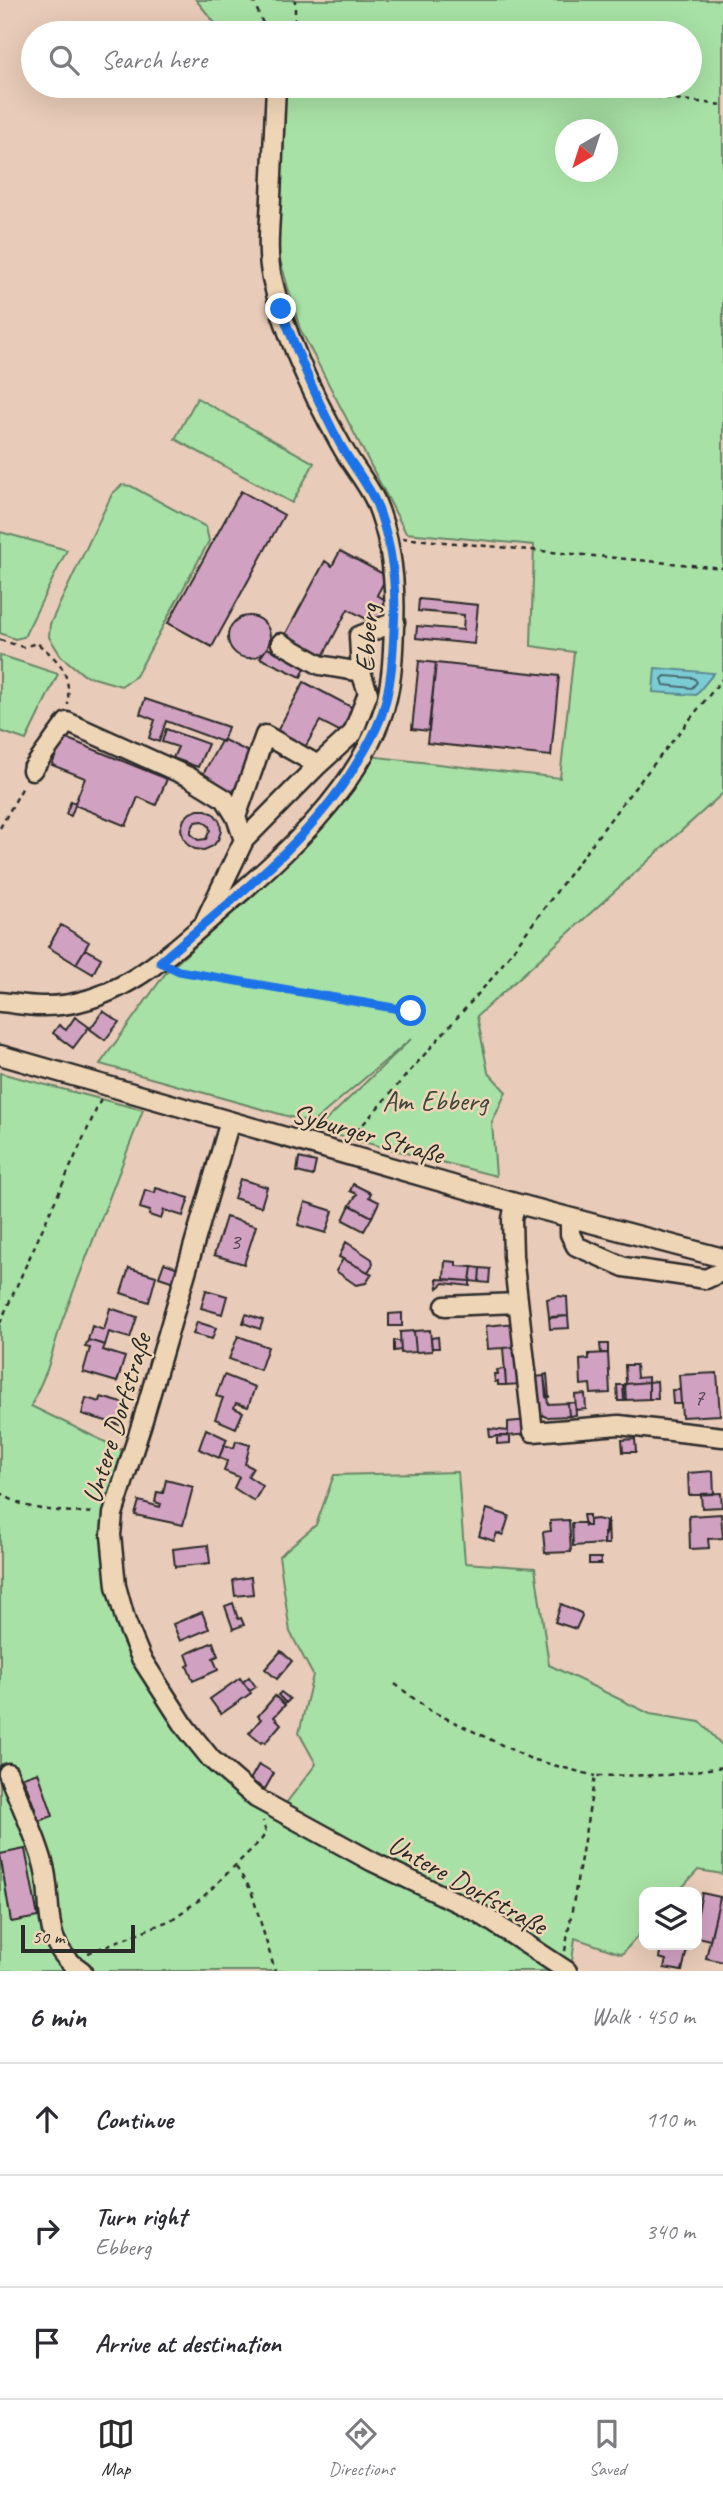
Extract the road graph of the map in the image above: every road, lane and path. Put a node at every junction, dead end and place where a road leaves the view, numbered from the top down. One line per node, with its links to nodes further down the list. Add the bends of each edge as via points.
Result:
1 (253, 0): 3 (path)
2 (295, 0): 4 (path)
3 (262, 21)
4 (295, 21)
5 (275, 98): 8 (street, Ebberg, via 269,238 272,277 307,377 375,501)
6 (666, 98): 7 (path)
7 (723, 105)
8 (387, 537): 9 (path); 10 (street, Ebberg, via 395,578)
9 (723, 568)
10 (395, 622): 13 (street, via 359,636); 21 (street, Ebberg, via 390,680 380,719 348,778 297,841)
11 (0, 640): 15 (path, via 23,648 37,643 61,664 67,675)
12 (281, 643): 13 (street, via 320,665)
13 (361, 672): 16 (street, via 368,693 353,733)
14 (723, 678): 28 (path, via 493,977)
15 (67, 722): 17 (street); 18 (street, via 189,777 225,799)
16 (318, 765): 18 (street, via 265,735); 20 (street)
17 (32, 770): 19 (path)
18 (236, 817): 20 (street)
19 (0, 828)
20 (244, 840): 21 (street)
21 (202, 925): 22 (street, Ebberg)
22 (160, 962): 23 (street, Ebberg, via 106,993 64,1005); 24 (path, via 179,971)
23 (0, 1002)
24 (411, 1011)
25 (0, 1055): 26 (street, Syburger Straße)
26 (107, 1086): 27 (street, Syburger Straße); 35 (path)
27 (230, 1121): 28 (street, Syburger Straße); 38 (street, Untere Dorfstraße)
28 (339, 1152): 29 (street, Syburger Straße)
29 (515, 1203): 30 (street, Syburger Straße); 33 (street)
30 (570, 1218): 31 (street, Syburger Straße); 32 (street, via 576,1246 624,1267 706,1279)
31 (723, 1258)
32 (723, 1271)
33 (517, 1303): 34 (street); 36 (street, via 533,1432 619,1425)
34 (444, 1306)
35 (0, 1323)
36 (723, 1437)
37 (0, 1492): 38 (path, via 39,1509)
38 (113, 1514): 43 (street, Untere Dorfstraße, via 116,1586 141,1658 211,1759)
39 (395, 1684): 42 (path, via 429,1710 531,1759)
40 (723, 1767): 42 (path, via 668,1775)
41 (8, 1773): 45 (street, via 43,1861 53,1938)
42 (595, 1776): 46 (path)
43 (256, 1798): 44 (path, via 266,1833); 46 (street, Untere Dorfstraße, via 479,1913)
44 (236, 1867): 45 (path, via 171,1920); 47 (path, via 251,1890)
45 (74, 1966)
46 (565, 1970)
47 (275, 1971)

